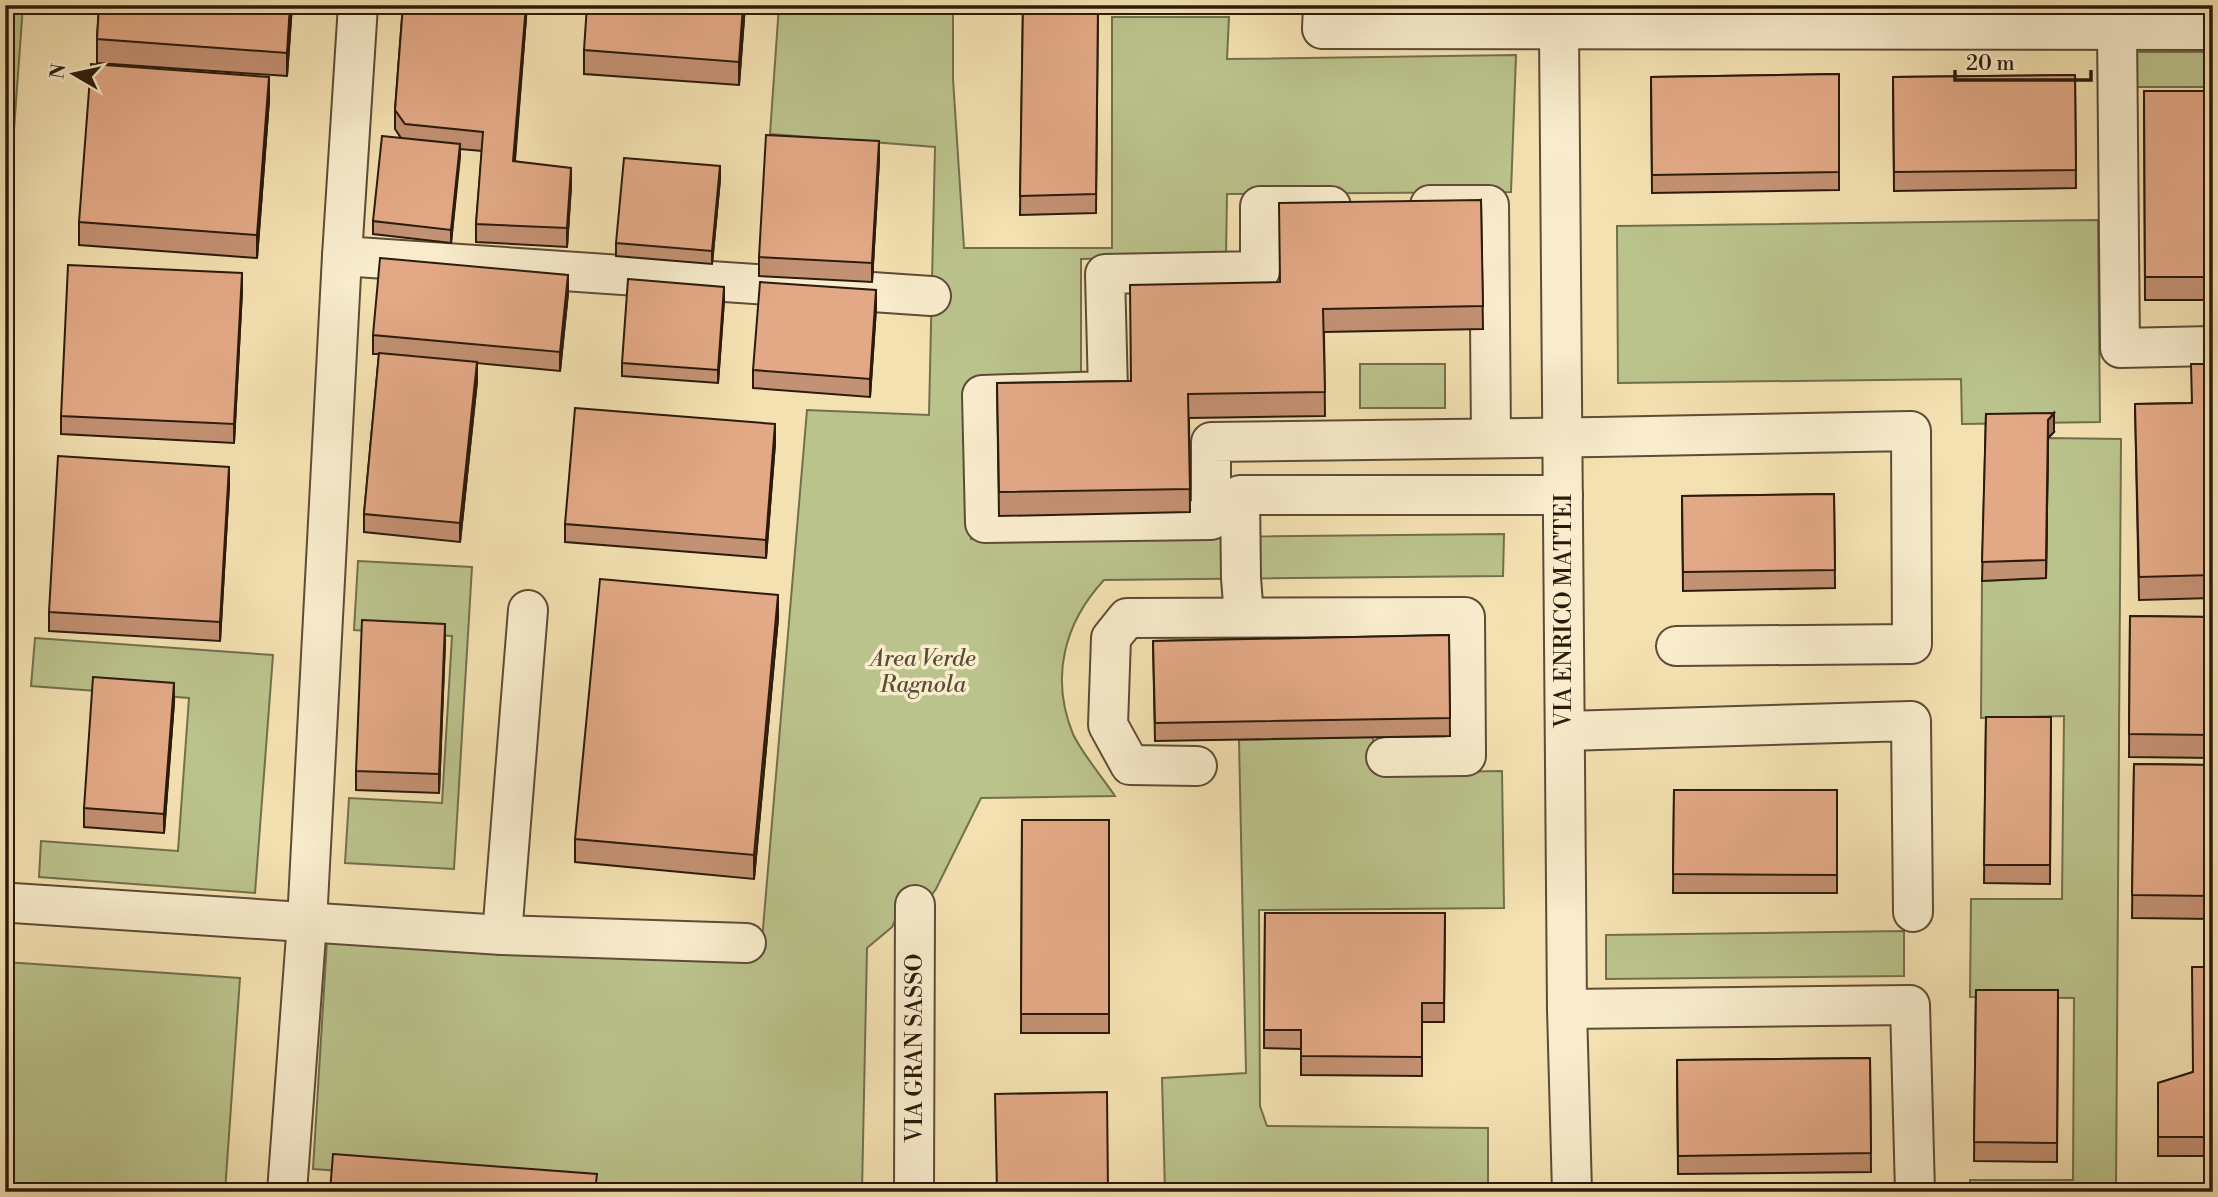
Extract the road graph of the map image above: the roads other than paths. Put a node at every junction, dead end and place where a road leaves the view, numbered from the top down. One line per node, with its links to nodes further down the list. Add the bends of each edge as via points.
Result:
1 (358, 5): 6 (street)
2 (1323, 5): 3 (street, via 1322,29)
3 (1559, 30): 4 (street); 9 (street, VIA ENRICO MATTEI)
4 (2117, 30): 5 (street); 8 (street, via 2120,348)
5 (2213, 30)
6 (342, 256): 7 (street); 21 (street)
7 (931, 296)
8 (2213, 346)
9 (1562, 437): 10 (street); 11 (street, VIA ENRICO MATTEI); 14 (street, via 1911,430 1912,644)
10 (1491, 439): 10 (street, via 1489,205 1259,206 1260,271 1105,274 1108,391 982,395 985,523 1211,520 1211,442)
11 (1563, 495): 13 (street, via 1240,495); 15 (street, VIA ENRICO MATTEI)
12 (528, 610): 22 (street)
13 (1244, 617): 16 (street, via 1465,617 1466,756); 17 (street, via 1127,618 1111,638 1108,725 1130,765)
14 (1676, 646)
15 (1565, 731): 20 (street, via 1911,720); 24 (street, VIA ENRICO MATTEI)
16 (1386, 757)
17 (1197, 766)
18 (13, 903): 21 (street)
19 (915, 905): 26 (street, VIA GRAN SASSO)
20 (1913, 912)
21 (307, 922): 22 (street); 25 (street)
22 (502, 935): 23 (street)
23 (746, 943)
24 (1567, 1009): 27 (street, VIA ENRICO MATTEI); 28 (street, via 1910,1005)
25 (287, 1192)
26 (914, 1192)
27 (1572, 1192)
28 (1915, 1192)

